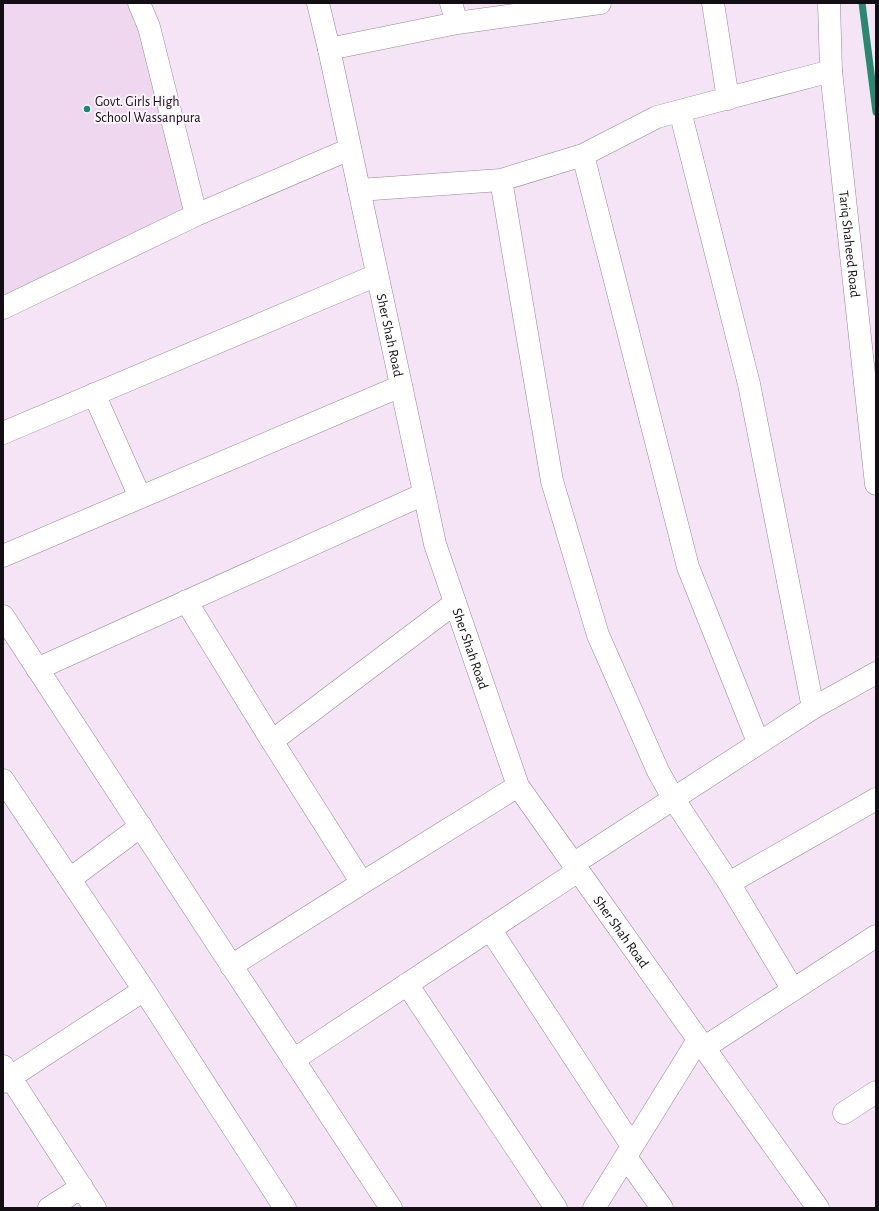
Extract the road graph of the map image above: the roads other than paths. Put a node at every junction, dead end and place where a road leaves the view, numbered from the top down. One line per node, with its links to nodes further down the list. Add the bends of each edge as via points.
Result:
1 (139, 3): 15 (street, via 149,27)
2 (318, 3): 7 (street, Sher Shah Road)
3 (599, 3): 6 (street)
4 (713, 3): 9 (street)
5 (829, 3): 8 (street, Tariq Shaheed Road)
6 (454, 13): 7 (street)
7 (329, 50): 11 (street, Sher Shah Road)
8 (831, 71): 9 (street); 21 (street, Tariq Shaheed Road)
9 (728, 99): 10 (street)
10 (680, 111): 12 (street, via 657,117); 30 (street, via 750,384)
11 (350, 149): 14 (street, Sher Shah Road); 15 (street)
12 (583, 155): 13 (street); 32 (street, via 688,567)
13 (501, 180): 14 (street); 35 (street, via 552,481 598,635 658,771)
14 (359, 190): 16 (street, Sher Shah Road)
15 (196, 215): 17 (street)
16 (377, 275): 18 (street, Sher Shah Road); 19 (street)
17 (3, 308)
18 (401, 386): 22 (street, Sher Shah Road); 23 (street)
19 (94, 394): 20 (street); 23 (street)
20 (3, 433)
21 (876, 484)
22 (424, 494): 25 (street); 26 (street, Sher Shah Road, via 435,544)
23 (140, 497): 24 (street)
24 (3, 556)
25 (186, 601): 28 (street); 31 (street)
26 (455, 603): 31 (street); 34 (street, Sher Shah Road)
27 (3, 616): 28 (street)
28 (38, 669): 37 (street)
29 (876, 673): 30 (street)
30 (813, 708): 32 (street)
31 (272, 741): 40 (street)
32 (758, 742): 35 (street)
33 (3, 780): 39 (street)
34 (518, 786): 38 (street, Sher Shah Road); 40 (street)
35 (673, 798): 38 (street); 41 (street)
36 (876, 799): 41 (street)
37 (141, 826): 39 (street); 44 (street)
38 (575, 867): 42 (street); 48 (street, Sher Shah Road)
39 (70, 879): 46 (street)
40 (362, 883): 44 (street)
41 (729, 883): 47 (street)
42 (490, 929): 45 (street); 53 (street)
43 (876, 936): 47 (street)
44 (231, 966): 49 (street)
45 (407, 984): 49 (street); 59 (street)
46 (144, 990): 50 (street); 57 (street)
47 (793, 990): 48 (street)
48 (701, 1044): 53 (street); 62 (street, Sher Shah Road)
49 (293, 1060): 58 (street)
50 (6, 1075): 54 (street)
51 (876, 1092): 52 (street)
52 (844, 1113)
53 (629, 1152): 60 (street); 61 (street)
54 (82, 1187): 55 (street); 56 (street)
55 (49, 1208)
56 (95, 1208)
57 (285, 1208)
58 (391, 1208)
59 (556, 1208)
60 (594, 1208)
61 (662, 1208)
62 (818, 1208)

